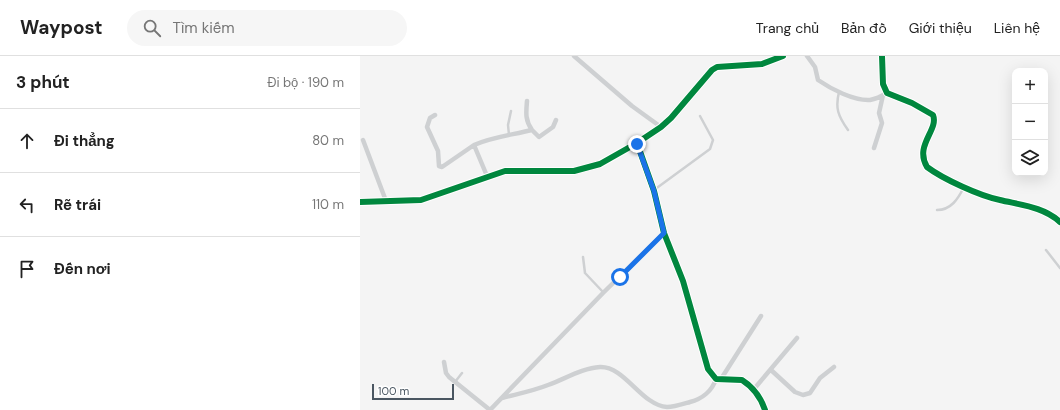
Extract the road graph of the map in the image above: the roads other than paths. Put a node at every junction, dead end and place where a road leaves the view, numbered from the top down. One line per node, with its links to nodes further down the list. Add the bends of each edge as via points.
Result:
1 (574, 56): 12 (street, via 632,106)
2 (783, 56): 12 (street, via 762,64 712,70)
3 (807, 56): 5 (street, via 815,67 818,80)
4 (882, 56): 6 (street)
5 (840, 91): 6 (street, via 868,100); 14 (lane, via 837,113)
6 (885, 94): 19 (street, via 879,113 882,123); 21 (street, via 912,103 933,115 934,122 924,142 924,163 931,171)
7 (527, 101): 13 (street, via 527,123)
8 (511, 111): 15 (lane)
9 (435, 115): 18 (street, via 430,118 427,127 438,151 439,166 442,167)
10 (700, 116): 22 (lane, via 713,140 710,149)
11 (556, 120): 13 (street, via 553,127 541,136 537,136)
12 (661, 127): 17 (street)
13 (532, 130): 15 (street)
14 (848, 130)
15 (509, 136): 18 (street, via 490,138)
16 (363, 140): 23 (street)
17 (637, 144): 20 (street, via 608,161 574,171 513,170); 22 (street)
18 (474, 145): 20 (street)
19 (874, 148)
20 (488, 176): 23 (street, via 426,199)
21 (964, 186): 25 (lane, via 948,208); 26 (street, via 1000,200 1024,204 1050,214)
22 (654, 191): 27 (street)
23 (386, 201): 24 (street)
24 (360, 202)
25 (936, 210)
26 (1060, 222)
27 (664, 233): 31 (street); 38 (street, via 683,282 708,369)
28 (1046, 250): 30 (lane)
29 (583, 257): 31 (lane, via 585,273)
30 (1060, 268)
31 (603, 293): 41 (street)
32 (761, 316): 38 (street)
33 (797, 338): 36 (street)
34 (444, 362): 39 (street, via 446,373)
35 (834, 367): 36 (street, via 804,395 795,392)
36 (771, 370): 40 (street)
37 (462, 373): 39 (lane)
38 (719, 379): 40 (street, via 742,380); 42 (street, via 698,400)
39 (455, 382): 43 (street)
40 (754, 389): 44 (street)
41 (500, 398): 42 (street, via 543,387 600,367 613,371 649,400); 43 (street)
42 (667, 408)
43 (490, 410)
44 (766, 410)

